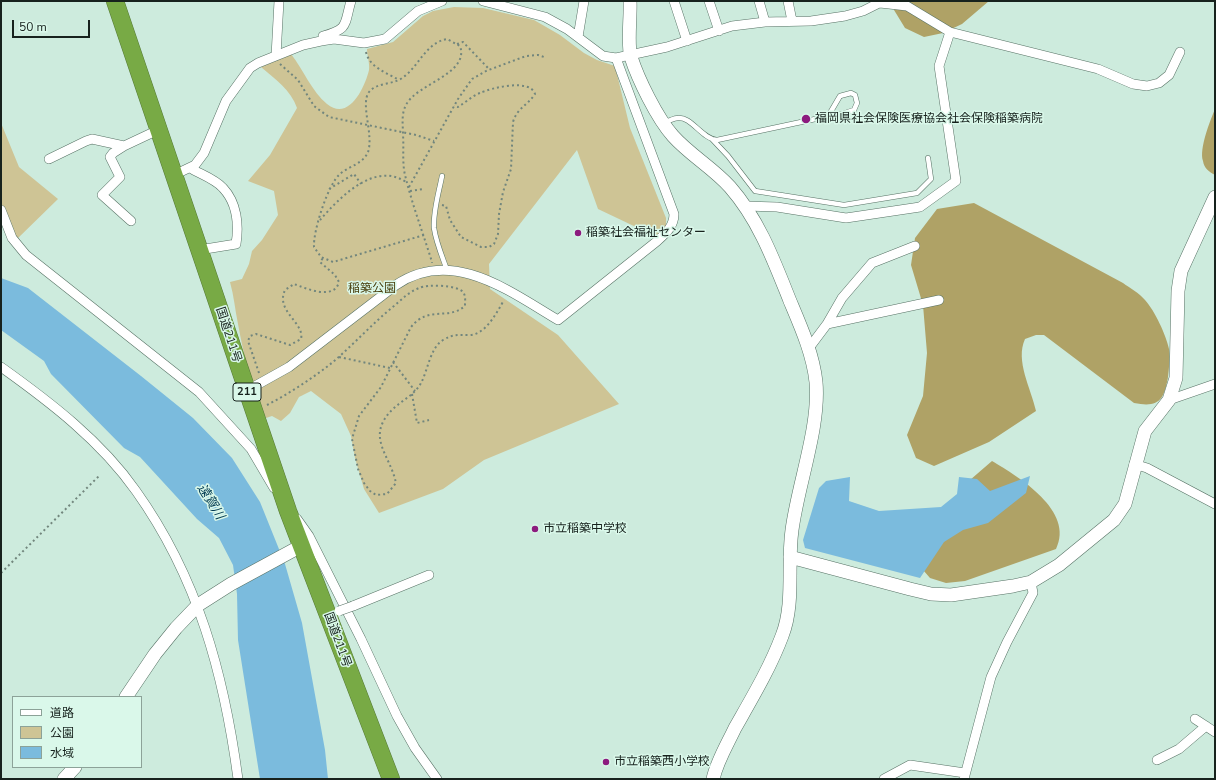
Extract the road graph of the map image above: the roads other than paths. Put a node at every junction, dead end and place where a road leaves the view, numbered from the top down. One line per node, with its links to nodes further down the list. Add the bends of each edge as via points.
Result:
1 (115, 1): 27 (highway, 国道211号 / 211)
2 (279, 1): 23 (street)
3 (351, 1): 20 (street, via 341,31)
4 (442, 1): 13 (street)
5 (484, 1): 18 (street, via 545,17)
6 (584, 1): 18 (street)
7 (630, 1): 22 (street)
8 (674, 1): 19 (street)
9 (709, 1): 16 (street)
10 (759, 1): 15 (street)
11 (788, 1): 14 (street)
12 (882, 2): 14 (street, via 845,16); 17 (street, via 907,6)
13 (426, 4): 20 (street, via 385,40 364,43 334,39)
14 (792, 21): 15 (street)
15 (765, 22): 16 (street, via 732,26)
16 (719, 31): 19 (street)
17 (950, 32): 21 (street, via 1098,69 1133,84 1147,86 1159,83 1169,75); 36 (street, via 939,66 956,181 920,207 846,218 777,207)
18 (578, 37): 24 (street, via 603,56)
19 (686, 41): 22 (street)
20 (303, 45): 23 (street)
21 (1180, 52)
22 (630, 54): 24 (street); 26 (street)
23 (273, 56): 32 (street, via 250,68 230,96 204,153)
24 (616, 58): 41 (street, via 674,214 674,221 668,231 558,320 509,291 468,273)
25 (820, 118): 25 (lane, via 830,113 840,96 851,93 855,95 857,103 854,110); 28 (lane)
26 (664, 123): 28 (lane, via 684,118); 36 (street, via 686,149 716,172)
27 (158, 130): 29 (street); 33 (highway, 国道211号 / 211)
28 (712, 140): 30 (lane, via 755,191 844,205 917,193 931,179)
29 (124, 146): 31 (street, via 92,139); 38 (street, via 110,157 120,177 102,195)
30 (928, 158)
31 (49, 159)
32 (190, 168): 33 (street); 40 (street, via 223,188 236,214 239,229 236,244)
33 (174, 175): 40 (highway, 国道211号 / 211)
34 (442, 176): 41 (lane, via 436,205 435,233)
35 (1215, 197): 48 (street, via 1181,271 1178,291 1176,378)
36 (745, 206): 44 (street, via 772,257)
37 (1, 210): 51 (street, via 12,238 26,255 199,392 251,449)
38 (130, 221)
39 (915, 246): 43 (street, via 872,263 842,298)
40 (199, 250): 47 (highway, 国道211号 / 211)
41 (447, 270): 47 (street, via 408,276 300,359)
42 (939, 300): 43 (street)
43 (827, 324): 44 (street)
44 (809, 348): 53 (street, via 816,382 817,405 792,530)
45 (1, 367): 56 (street, via 43,396 75,424 136,490 167,538)
46 (1215, 384): 48 (street)
47 (246, 391): 51 (highway, 国道211号 / 211)
48 (1169, 400): 49 (street, via 1145,431)
49 (1134, 464): 50 (street, via 1147,468); 55 (street, via 1125,504 1114,520 1059,565)
50 (1215, 504)
51 (288, 511): 52 (highway, 国道211号 / 211); 67 (street, via 310,536 397,716)
52 (297, 548): 56 (street); 57 (highway, 国道211号 / 211)
53 (790, 557): 55 (street, via 931,594 976,592); 68 (street, via 788,613 783,634 774,656 723,751)
54 (429, 575): 57 (street, bridge)
55 (1031, 582): 63 (street, via 1033,593 991,677)
56 (198, 605): 58 (street, via 155,654); 65 (street, via 218,666 234,743)
57 (334, 613): 66 (highway, 国道211号 / 211)
58 (127, 696)
59 (1195, 719): 60 (street)
60 (1212, 727): 61 (street)
61 (1157, 760)
62 (74, 768): 64 (street)
63 (965, 776): 69 (street, via 910,766)
64 (64, 779)
65 (238, 779)
66 (391, 779)
67 (437, 779)
68 (713, 779)
69 (884, 779)

